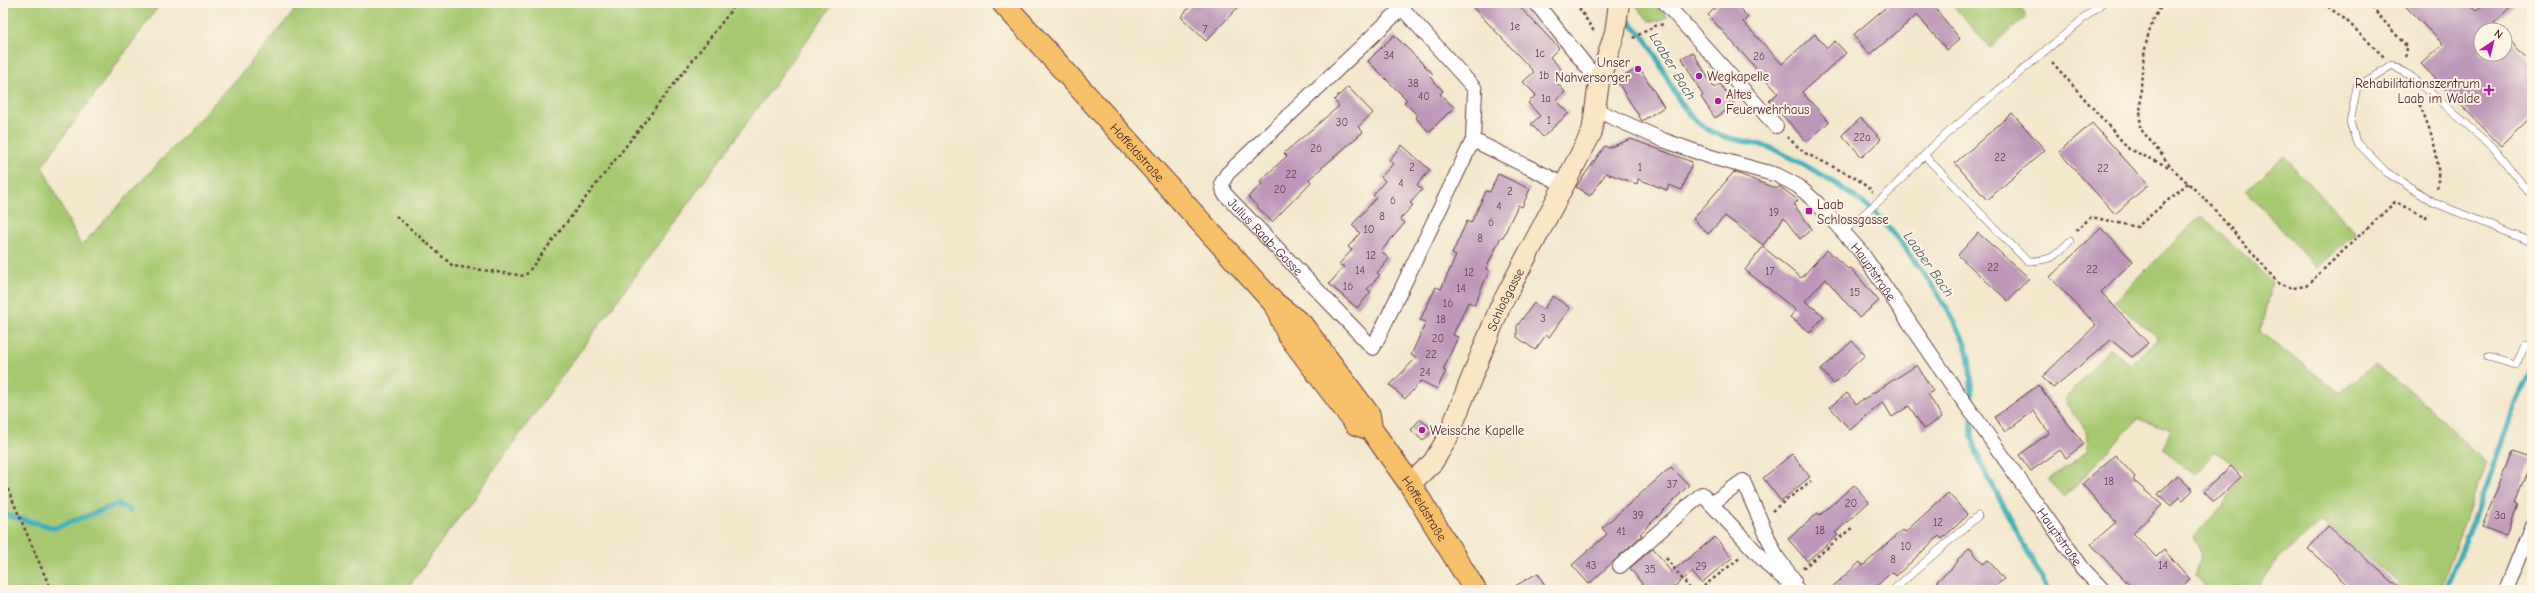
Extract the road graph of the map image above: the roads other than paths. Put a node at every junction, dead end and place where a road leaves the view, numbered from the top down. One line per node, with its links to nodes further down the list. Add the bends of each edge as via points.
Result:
1 (1003, 3): 18 (main road, Hoffeldstraße, via 1273,302 1288,334 1356,424 1371,429)
2 (1536, 3): 6 (street)
3 (1619, 3): 6 (street, via 1624,35 1609,51)
4 (1665, 3): 8 (street)
5 (2102, 3): 10 (lane, via 1937,142)
6 (1599, 82): 7 (street)
7 (1596, 110): 11 (street, Schloßgasse, via 1592,132); 13 (street, Hauptstraße, via 1704,155 1787,179 1817,202)
8 (1776, 126)
9 (1473, 140): 9 (street, Julius Raab-Gasse, via 1373,348 1224,193 1222,183 1227,174 1402,8 1475,89); 11 (street)
10 (1925, 156): 13 (lane); 14 (lane, via 2028,261 2050,259)
11 (1564, 184): 18 (street, Schloßgasse, via 1500,306 1448,439 1433,462)
12 (2532, 197): 15 (lane, via 2493,147 2409,75 2392,65 2357,87 2350,122 2356,141 2386,172 2435,204)
13 (1844, 231): 27 (street, Hauptstraße, via 2083,569)
14 (2070, 241)
15 (2532, 242)
16 (2525, 344): 17 (lane, via 2516,365)
17 (2488, 357)
18 (1410, 484): 24 (main road, Hoffeldstraße)
19 (1711, 504): 22 (street, via 1702,494); 23 (street, via 1771,568); 23 (street, via 1743,481 1776,556)
20 (1978, 516): 26 (lane)
21 (2532, 525): 28 (street)
22 (1620, 566)
23 (1795, 584): 25 (street)
24 (1475, 590)
25 (1801, 590)
26 (1893, 590)
27 (2103, 590)
28 (2506, 590)

